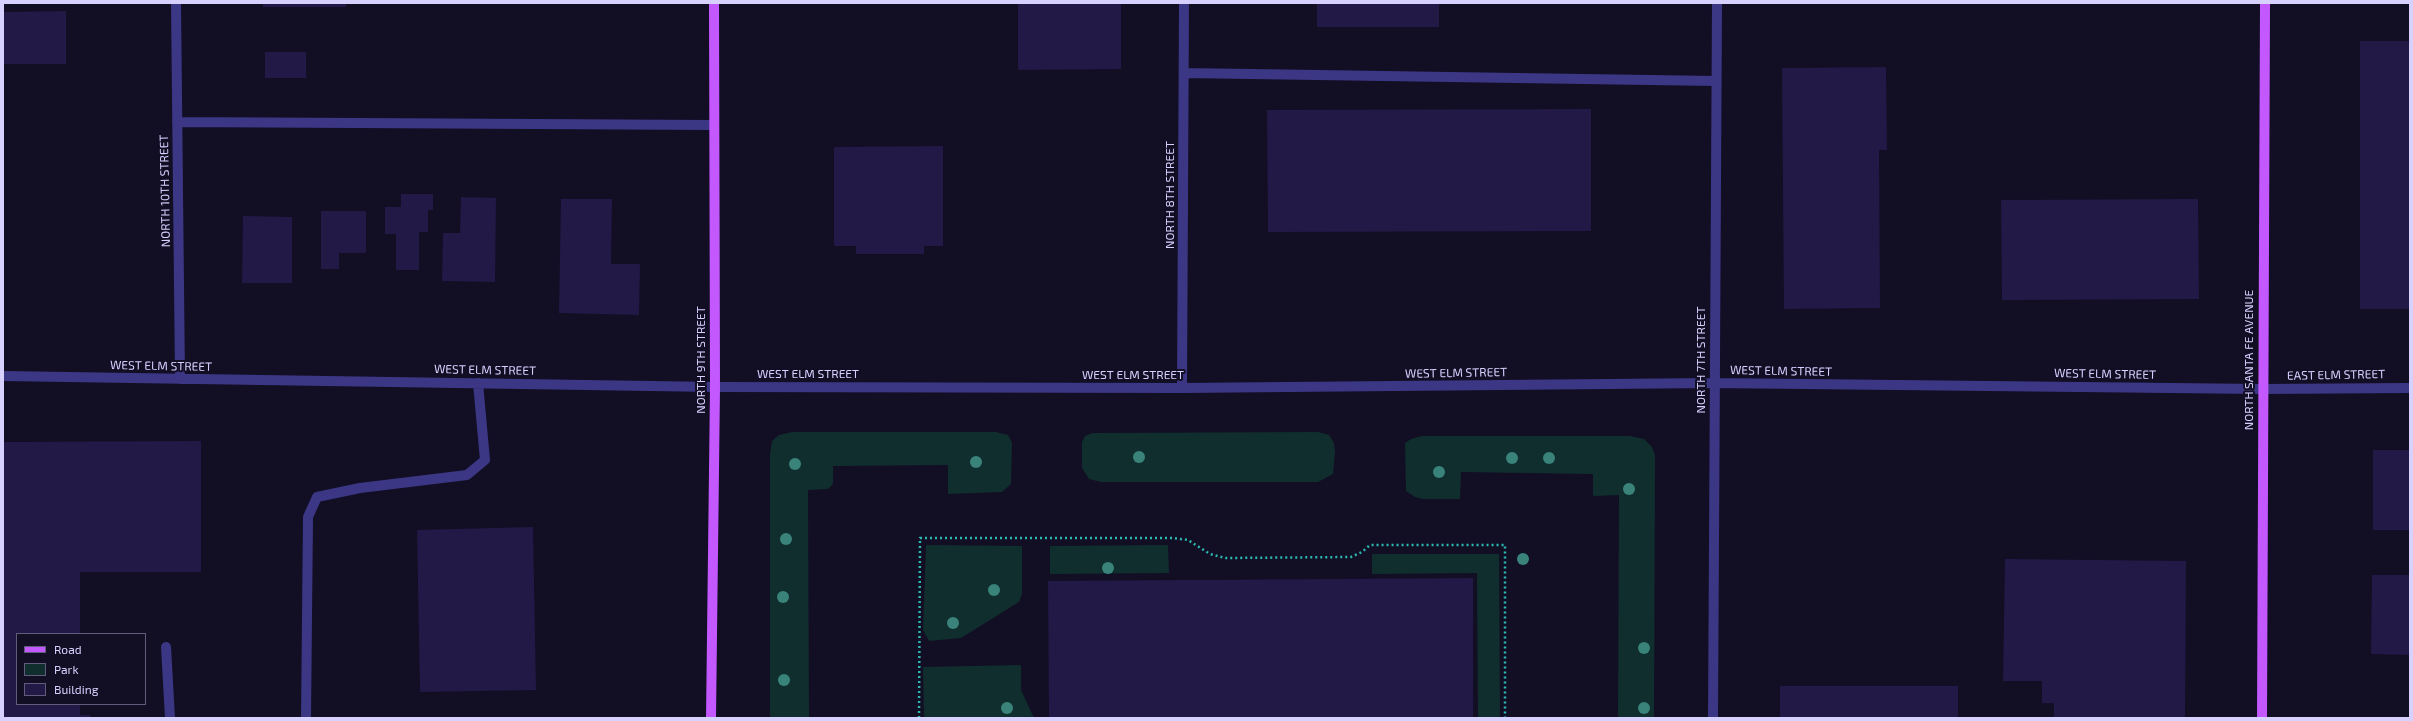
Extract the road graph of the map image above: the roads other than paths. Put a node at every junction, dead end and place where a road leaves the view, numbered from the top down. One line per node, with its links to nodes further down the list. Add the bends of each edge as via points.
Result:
1 (176, 3): 8 (street, NORTH 10TH STREET)
2 (714, 3): 9 (main road, NORTH 9TH STREET)
3 (1184, 3): 6 (street, NORTH 8TH STREET)
4 (1717, 3): 7 (street, NORTH 7TH STREET)
5 (2265, 3): 17 (main road, NORTH SANTA FE AVENUE)
6 (1184, 73): 7 (street); 15 (street, NORTH 8TH STREET)
7 (1716, 81): 13 (street, NORTH 7TH STREET)
8 (177, 122): 9 (street); 11 (street, NORTH 10TH STREET)
9 (714, 126): 14 (main road, NORTH 9TH STREET)
10 (3, 376): 11 (street, WEST ELM STREET)
11 (180, 379): 12 (street, WEST ELM STREET)
12 (478, 383): 14 (street, WEST ELM STREET); 20 (street, via 485,460 467,475 360,488 317,497 308,517)
13 (1714, 383): 15 (street, WEST ELM STREET); 17 (street, WEST ELM STREET); 22 (street, NORTH 7TH STREET)
14 (715, 387): 15 (street, WEST ELM STREET); 21 (main road, NORTH 9TH STREET)
15 (1182, 388)
16 (2410, 388): 17 (street, EAST ELM STREET)
17 (2262, 389): 23 (main road, NORTH SANTA FE AVENUE)
18 (166, 647): 19 (street)
19 (170, 718)
20 (306, 718)
21 (711, 718)
22 (1713, 718)
23 (2262, 718)

